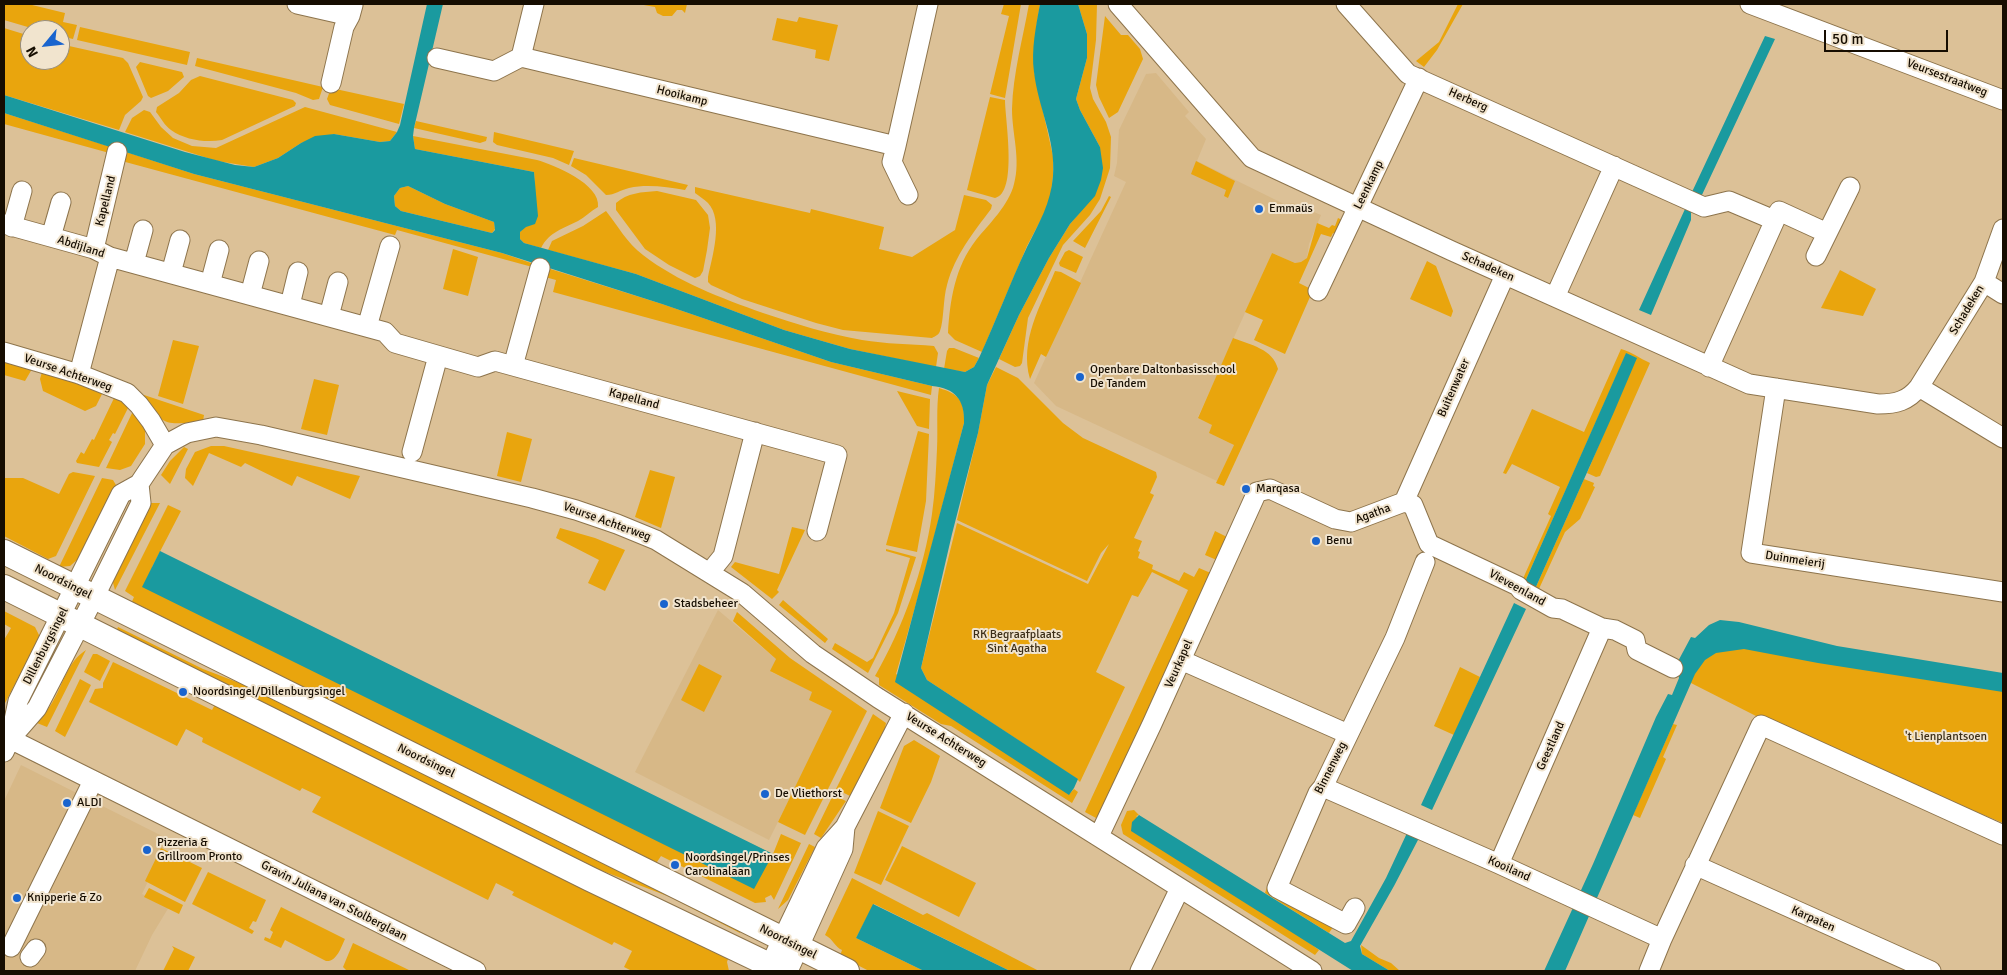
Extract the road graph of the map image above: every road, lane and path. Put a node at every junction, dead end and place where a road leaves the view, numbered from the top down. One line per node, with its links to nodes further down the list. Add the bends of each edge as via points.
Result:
1 (297, 4): 7 (street)
2 (534, 4): 8 (street)
3 (928, 4): 13 (street)
4 (1118, 4): 20 (street, Schadeken, via 1252,158)
5 (1346, 4): 10 (street, Herberg, via 1408,74)
6 (1750, 4): 12 (street, Veursestraatweg)
7 (352, 10): 11 (street, via 344,27)
8 (521, 57): 9 (street, via 494,71); 13 (street, Hooikamp)
9 (437, 58)
10 (1419, 78): 15 (street, Herberg); 20 (street, Leenkamp)
11 (331, 83)
12 (2003, 100)
13 (896, 146): 18 (street, via 892,162)
14 (117, 152): 30 (street, Kapelland)
15 (1614, 166): 21 (street, Herberg, via 1704,207 1729,201); 44 (street)
16 (1850, 187): 25 (street)
17 (22, 191): 22 (street, Abdijland)
18 (908, 195)
19 (61, 202): 26 (street, Abdijland)
20 (1358, 208): 37 (street, Schadeken); 41 (street, Leenkamp)
21 (1774, 220): 25 (street, via 1779,211); 51 (street)
22 (8, 225): 26 (street, Abdijland)
23 (2003, 229): 39 (street, Schadeken)
24 (143, 230): 33 (street)
25 (1827, 233): 31 (street)
26 (51, 237): 30 (street, Abdijland)
27 (180, 240): 36 (street)
28 (390, 246): 47 (street)
29 (219, 250): 40 (street)
30 (102, 253): 33 (street, Kapelland); 52 (street)
31 (1816, 256)
32 (259, 261): 42 (street)
33 (134, 263): 36 (street, Kapelland)
34 (540, 268): 50 (street)
35 (298, 272): 45 (street)
36 (172, 273): 40 (street, Kapelland)
37 (1505, 274): 44 (street, Schadeken); 60 (street, Buitenwater)
38 (338, 282): 46 (street)
39 (1984, 282): 43 (street); 53 (street, Schadeken)
40 (210, 284): 42 (street, Kapelland)
41 (1318, 291)
42 (250, 294): 45 (street, Kapelland)
43 (2003, 294)
44 (1555, 297): 51 (street, Schadeken)
45 (290, 305): 46 (street, Kapelland)
46 (329, 316): 47 (street, Kapelland)
47 (367, 327): 49 (street, Kapelland, via 385,332 395,343)
48 (4, 352): 52 (street, Veurse Achterweg)
49 (438, 356): 50 (street, Kapelland, via 478,367 496,361); 58 (street)
50 (513, 366): 55 (street, Kapelland)
51 (1709, 367): 54 (street, Schadeken, via 1749,384)
52 (79, 374): 57 (street, Veurse Achterweg, via 127,393 151,421)
53 (1919, 387): 54 (street, Schadeken, via 1913,395 1892,404); 56 (street)
54 (1776, 388): 66 (street, Duinmeierij, via 1752,553)
55 (755, 432): 61 (street, Kapelland, via 837,455); 64 (street, via 723,556)
56 (2003, 438)
57 (165, 445): 64 (street, Veurse Achterweg, via 187,433 216,427 384,463 576,510 656,540); 67 (street, Dillenburgsingel, via 140,484 141,503)
58 (412, 452)
59 (1257, 492): 60 (street, Agatha, via 1270,489 1335,519 1351,522); 70 (street, Veurkapel)
60 (1404, 502): 69 (street, Vieveenland, via 1413,505 1429,544 1518,586 1540,601)
61 (817, 531)
62 (4, 552): 67 (main road, Noordsingel)
63 (1425, 562): 73 (street, Binnenweg, via 1395,638)
64 (710, 572): 72 (street, Veurse Achterweg, via 742,593 814,654)
65 (4, 586): 68 (main road)
66 (2003, 592)
67 (84, 593): 68 (street, Dillenburgsingel); 84 (main road, Noordsingel)
68 (70, 620): 74 (street, Dillenburgsingel, via 37,708); 87 (main road)
69 (1602, 628): 71 (street, Vieveenland, via 1615,630 1635,640 1637,650); 79 (street, Geestland)
70 (1181, 660): 73 (street); 78 (street, Veurkapel)
71 (1673, 668)
72 (904, 713): 78 (street, Veurse Achterweg); 84 (street, via 845,827 826,848)
73 (1348, 734): 76 (street, Binnenweg)
74 (6, 742): 75 (street, Gravin Juliana van Stolberglaan)
75 (93, 780): 85 (street); 88 (street, Gravin Juliana van Stolberglaan)
76 (1323, 787): 79 (street, Kooiland); 82 (street, Binnenweg, via 1277,888 1346,924)
77 (2003, 834): 80 (street, via 1761,725)
78 (1099, 836): 81 (street, Veurse Achterweg)
79 (1499, 864): 83 (street, Kooiland)
80 (1695, 865): 83 (street); 92 (street, Karpaten)
81 (1180, 888): 86 (street, Veurse Achterweg); 90 (street)
82 (1355, 908)
83 (1662, 939): 91 (street)
84 (791, 943): 87 (street); 89 (main road, Noordsingel)
85 (11, 947)
86 (1304, 969)
87 (776, 970)
88 (476, 971)
89 (847, 971)
90 (1140, 971)
91 (1649, 971)
92 (1931, 971)

